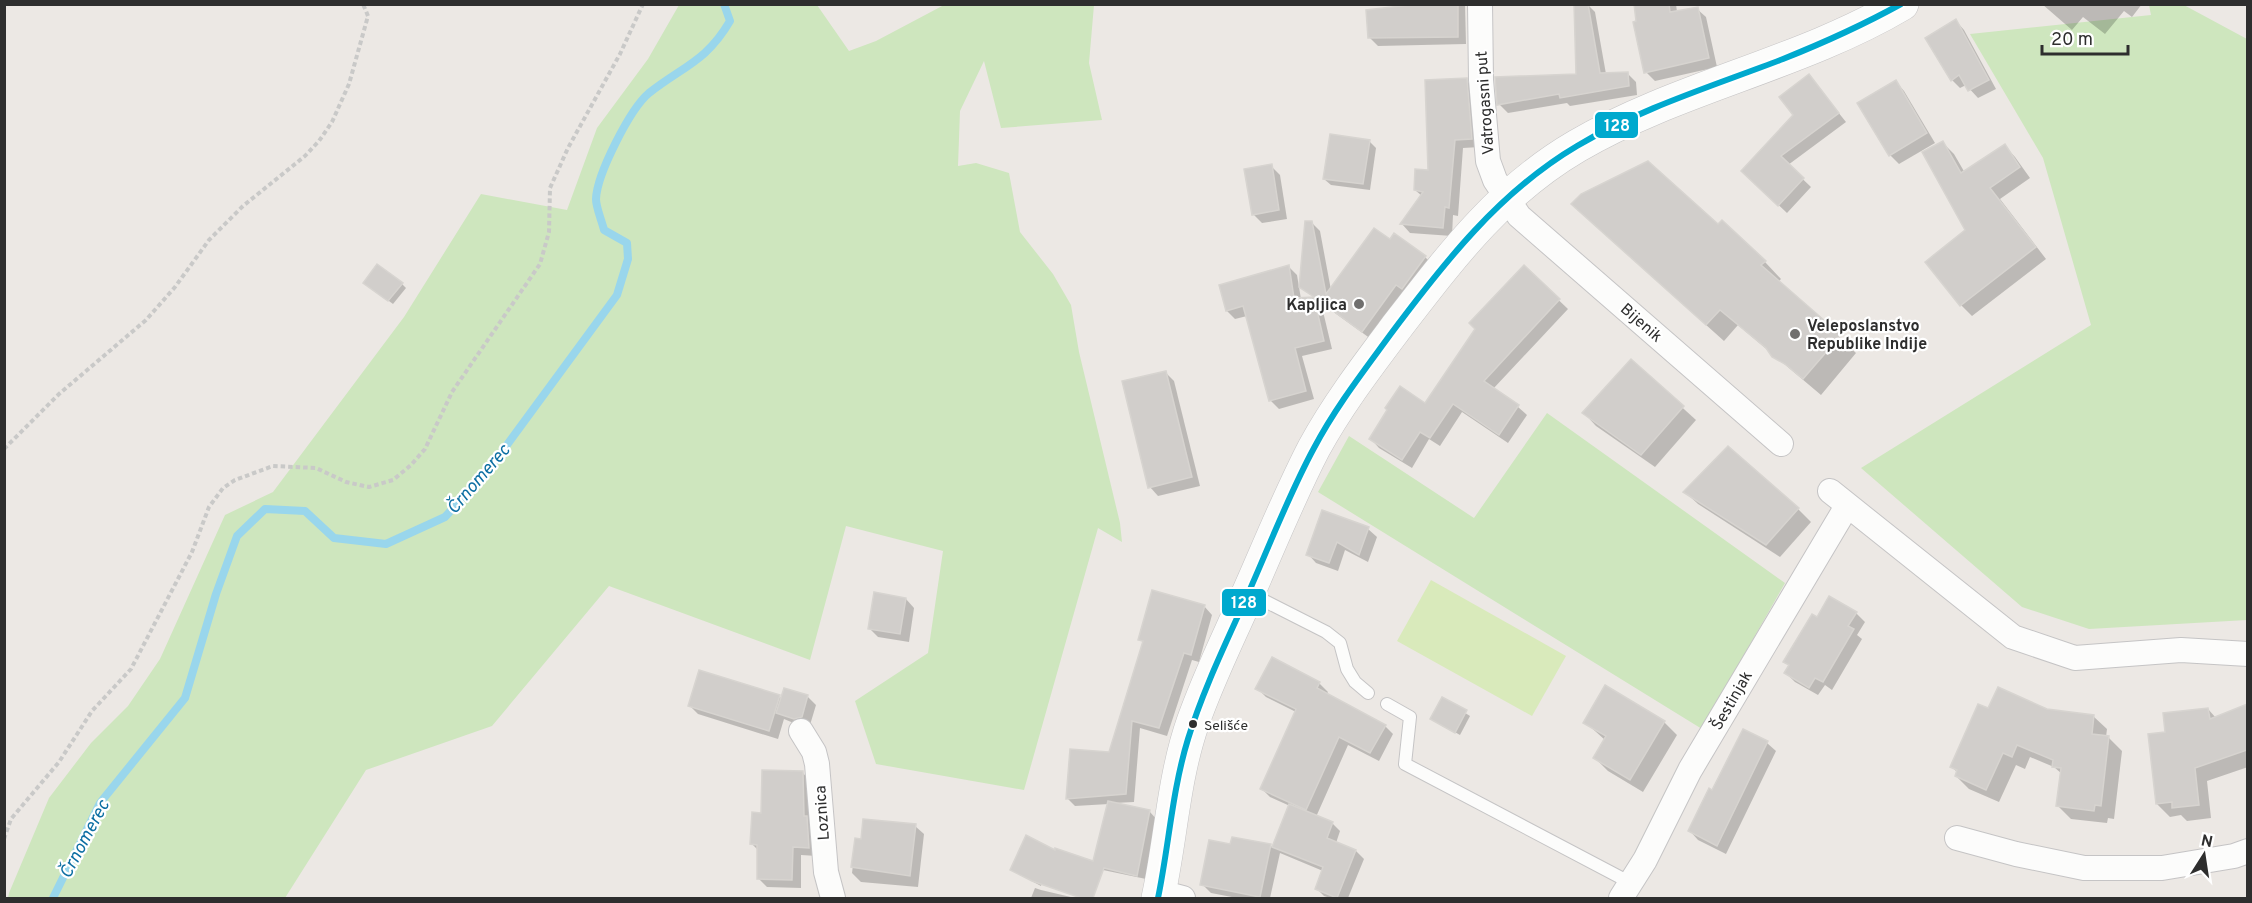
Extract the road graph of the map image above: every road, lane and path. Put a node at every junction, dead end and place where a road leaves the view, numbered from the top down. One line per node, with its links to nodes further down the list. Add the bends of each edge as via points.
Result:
1 (363, 4): 7 (path, via 368,16 349,84 319,141 209,240 146,320 59,394)
2 (643, 4): 14 (path, via 550,188 549,232 540,264 452,392 425,449 393,480 369,487 346,482 316,468 273,466 223,488 209,507 192,552 131,669 92,711 59,762 11,819)
3 (1480, 4): 5 (street, Vatrogasni put, via 1488,161)
4 (1902, 4): 5 (main road, via 1833,39 1630,119 1541,168)
5 (1505, 198): 6 (street, Bijenik, via 1520,216); 8 (main road, via 1467,237 1354,384 1315,447)
6 (1781, 444)
7 (4, 449)
8 (1248, 593): 10 (lane, via 1340,643 1347,669); 17 (main road, via 1214,669 1179,770)
9 (2247, 654): 16 (street, Šestinjak, via 2181,650 2075,658 2013,637 1838,499)
10 (1368, 693)
11 (1388, 704): 16 (lane, via 1410,717 1405,764)
12 (801, 731): 18 (street, Loznica, via 817,764 826,872)
13 (1957, 838): 15 (street, via 2084,868 2162,868)
14 (4, 839)
15 (2247, 851)
16 (1626, 891)
17 (1167, 896)
18 (833, 898)

